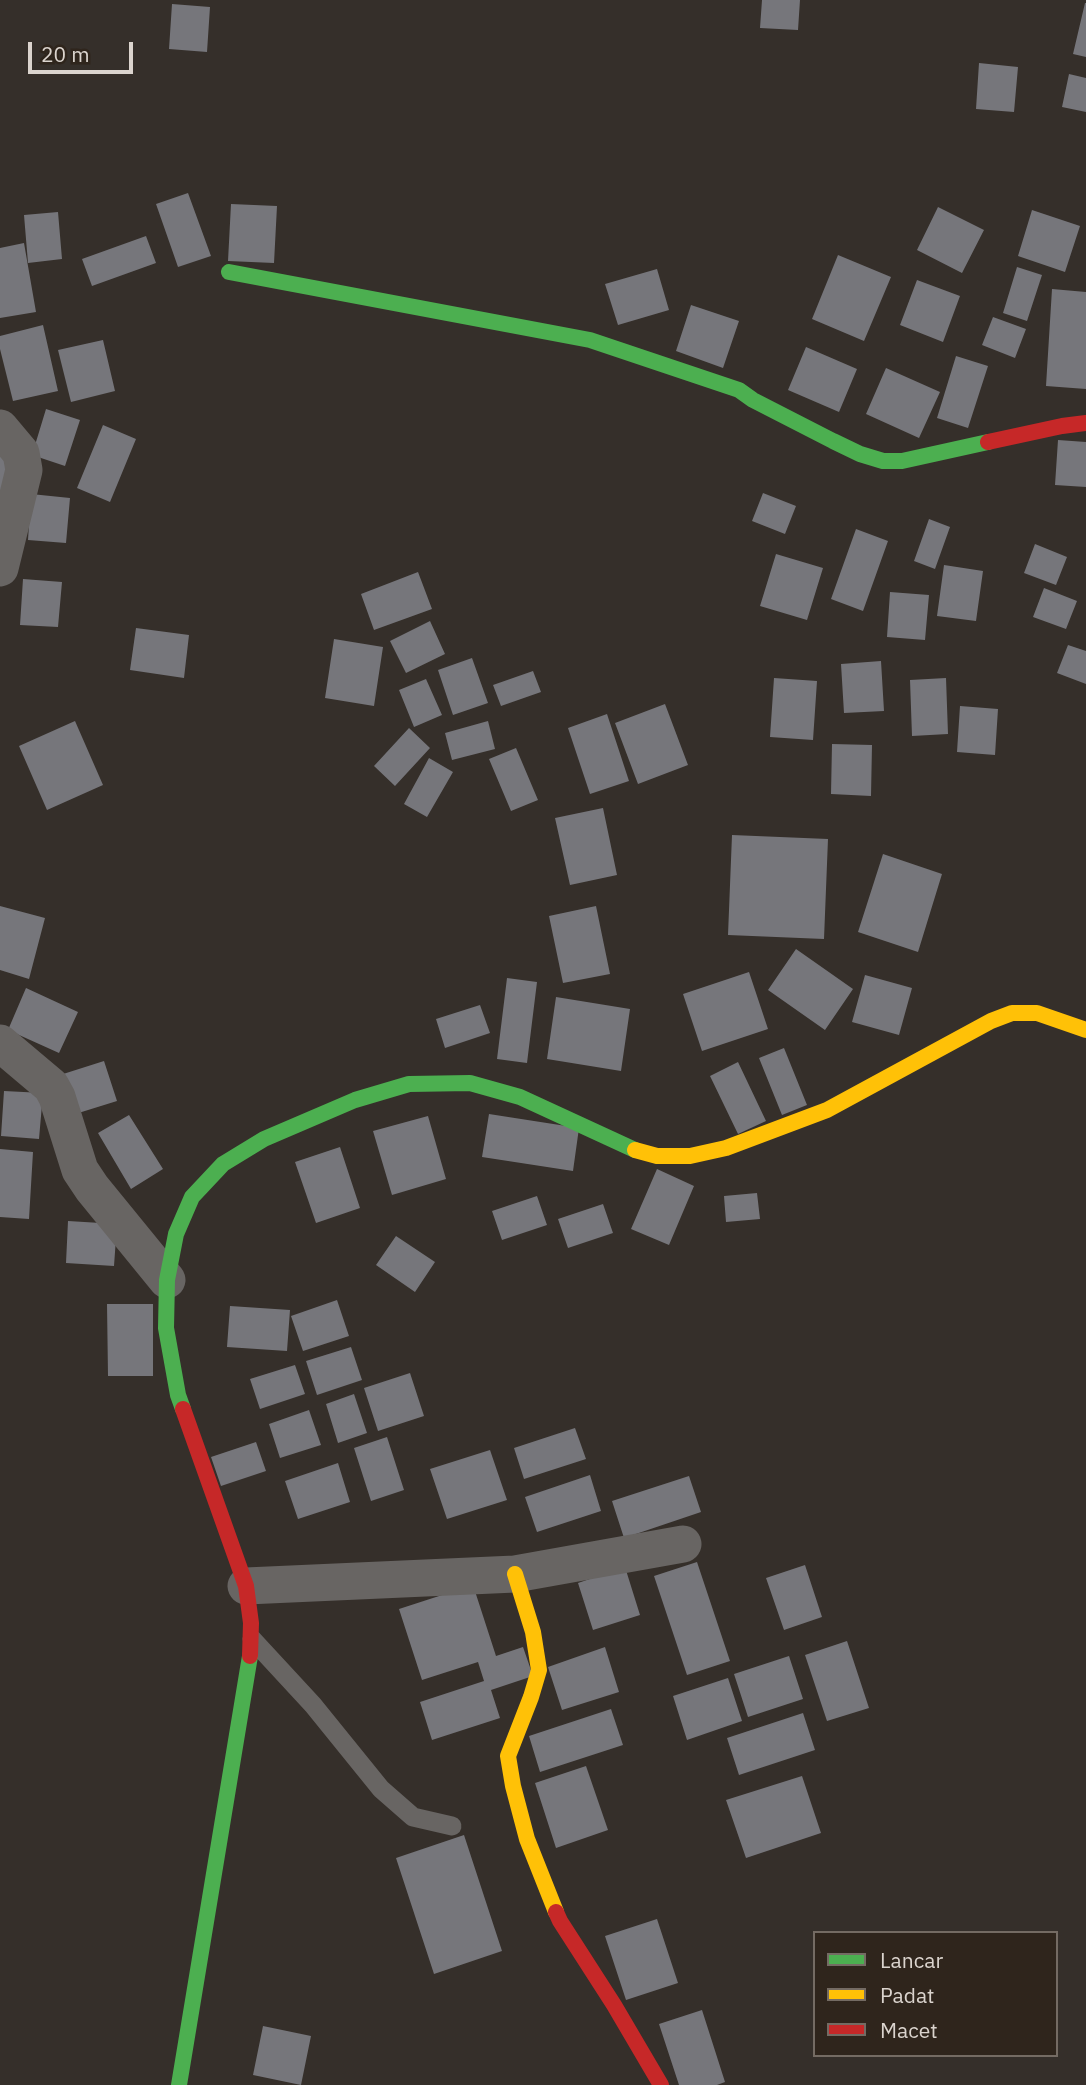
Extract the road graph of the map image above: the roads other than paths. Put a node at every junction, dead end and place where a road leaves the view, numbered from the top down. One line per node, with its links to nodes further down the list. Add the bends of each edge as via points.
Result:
1 (229, 272): 2 (street, via 590,340 730,387 833,441 883,461)
2 (1086, 424)
3 (0, 428): 4 (street, via 21,453 24,470)
4 (0, 568)
5 (1086, 1030): 7 (street, via 1037,1013 1012,1013 827,1110 726,1149 690,1156 657,1156 628,1148 520,1097 470,1083 409,1084 355,1100 276,1134 223,1164 192,1197 176,1234)
6 (0, 1043): 7 (street, via 51,1086 80,1170)
7 (167, 1280): 10 (street, via 166,1328 178,1395)
8 (683, 1544): 9 (street)
9 (515, 1574): 10 (street); 14 (street, via 539,1670 508,1756 527,1839 560,1921)
10 (246, 1586): 11 (street)
11 (251, 1638): 12 (lane, via 381,1789 413,1817); 13 (street)
12 (452, 1826)
13 (179, 2085)
14 (661, 2085)

